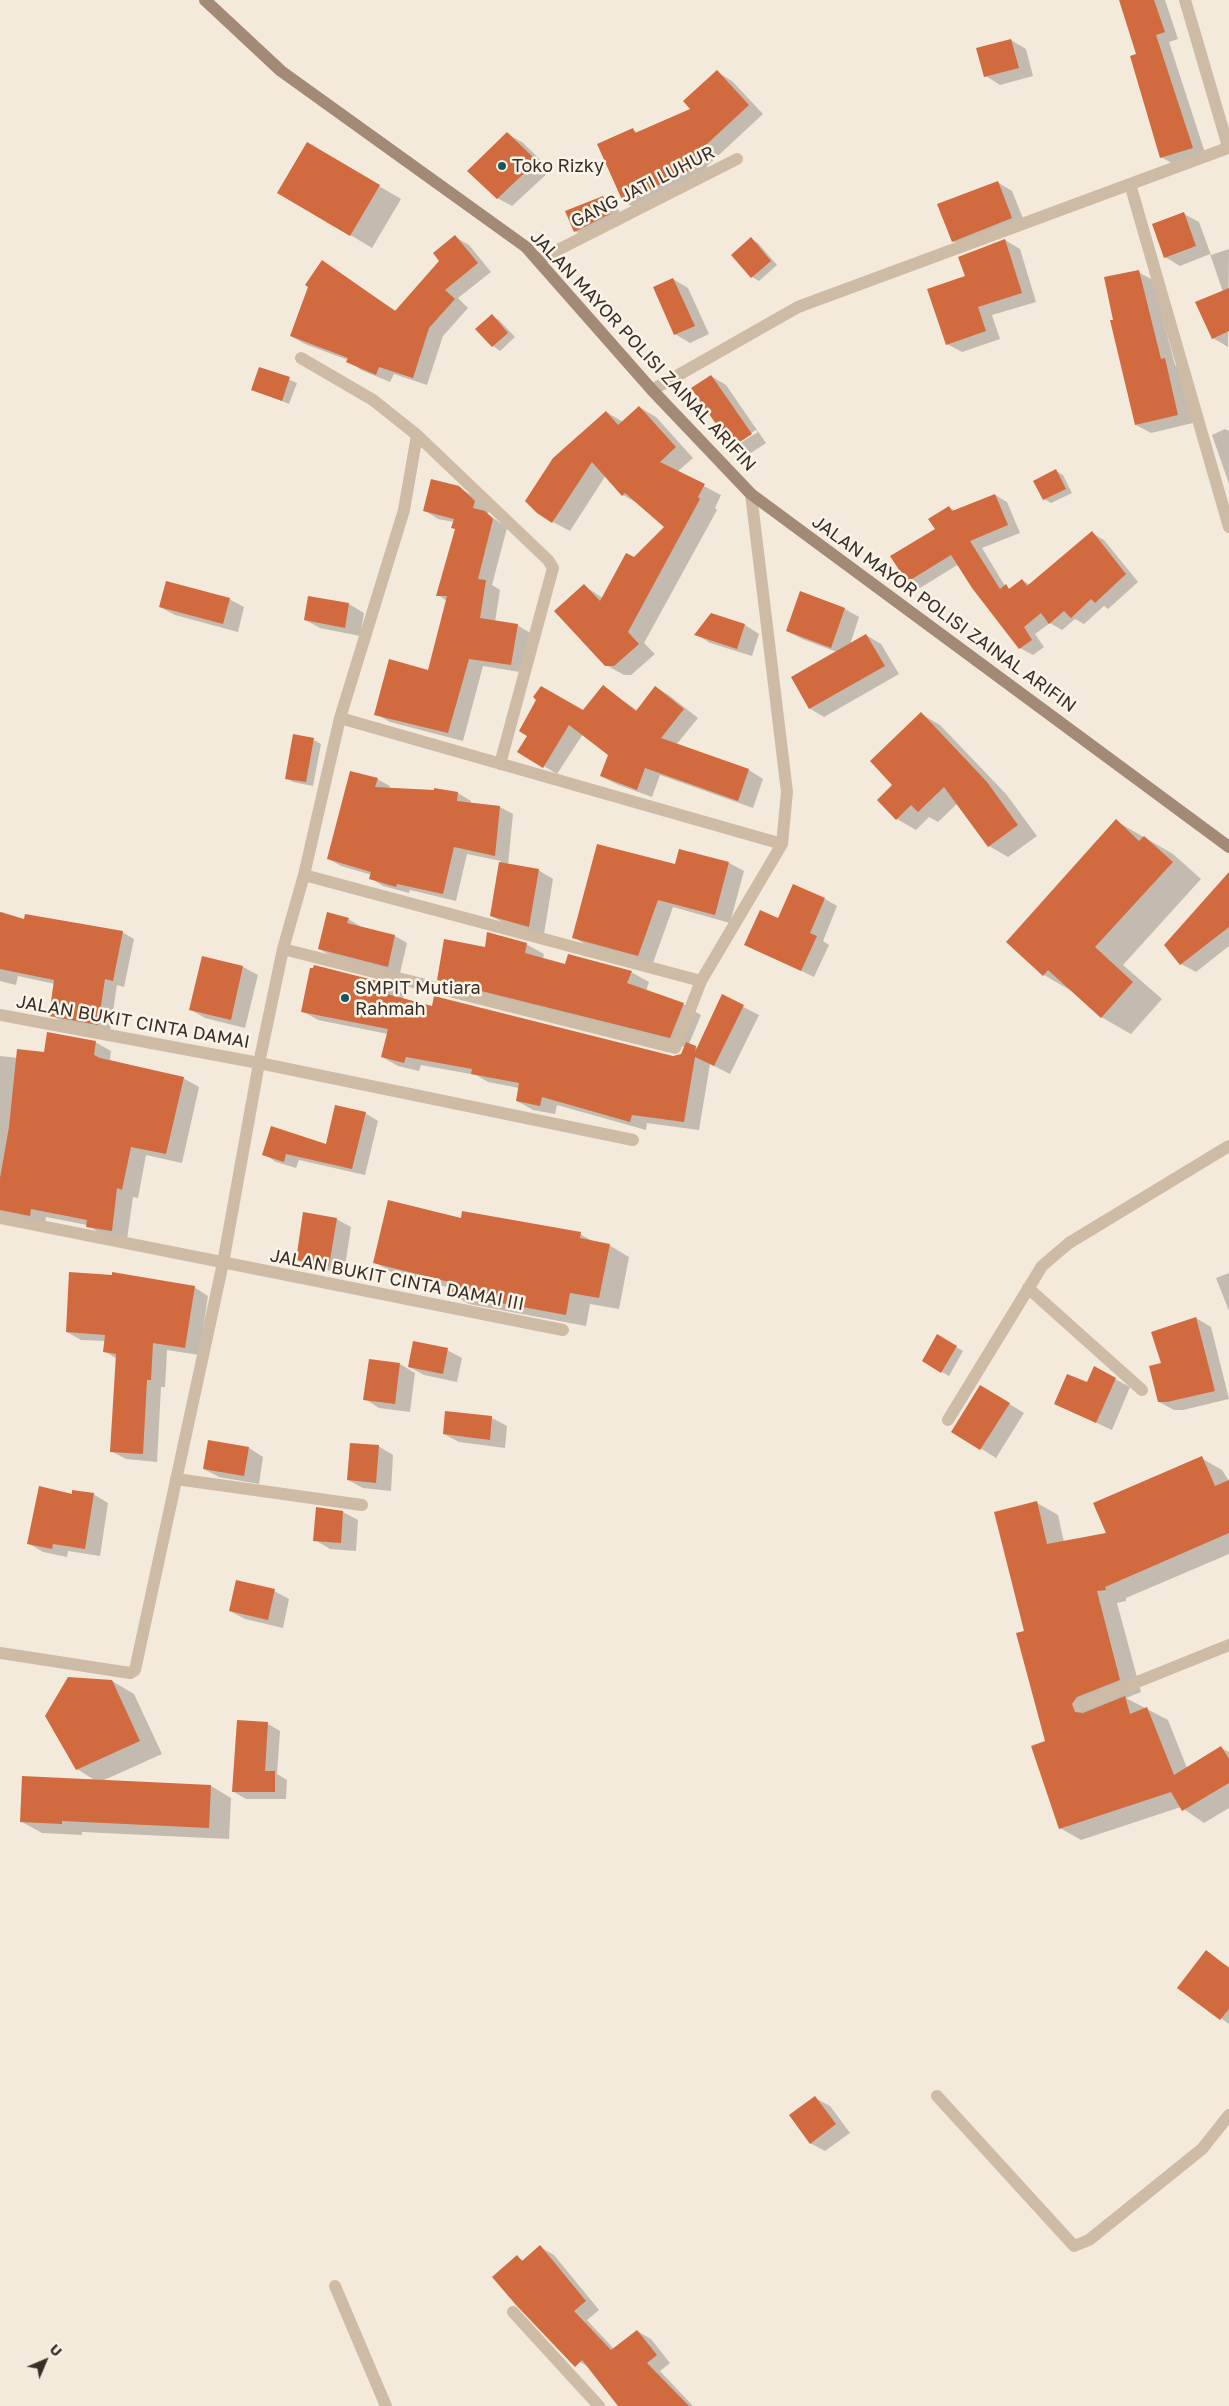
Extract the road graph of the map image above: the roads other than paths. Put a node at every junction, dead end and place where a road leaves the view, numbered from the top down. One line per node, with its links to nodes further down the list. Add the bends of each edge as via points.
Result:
1 (205, 0): 6 (main road, JALAN MAYOR POLISI ZAINAL ARIFIN, via 281,71 526,246)
2 (1185, 0): 3 (street)
3 (1228, 145): 5 (street, via 1223,150)
4 (737, 160): 6 (street, GANG JATI LUHUR)
5 (1130, 184): 8 (street, via 798,307); 11 (street)
6 (538, 260): 8 (main road, JALAN MAYOR POLISI ZAINAL ARIFIN)
7 (300, 358): 9 (street, via 373,400)
8 (652, 390): 10 (main road, JALAN MAYOR POLISI ZAINAL ARIFIN)
9 (417, 435): 12 (street, via 404,510); 13 (street, via 553,568)
10 (752, 494): 14 (street, via 787,792); 15 (main road, JALAN MAYOR POLISI ZAINAL ARIFIN)
11 (1229, 527)
12 (340, 718): 13 (street); 16 (street)
13 (500, 764): 14 (street)
14 (782, 844): 18 (street)
15 (1228, 844)
16 (304, 875): 17 (street); 18 (street)
17 (283, 949): 18 (street, via 673,1048); 20 (street)
18 (701, 980)
19 (0, 1015): 20 (street, JALAN BUKIT CINTA DAMAI)
20 (259, 1063): 21 (street, JALAN BUKIT CINTA DAMAI); 24 (street)
21 (633, 1140)
22 (1229, 1146): 25 (street, via 1069,1244 1042,1266)
23 (0, 1218): 24 (street, JALAN BUKIT CINTA DAMAI III)
24 (223, 1263): 26 (street, JALAN BUKIT CINTA DAMAI III); 29 (street)
25 (1028, 1288): 27 (street); 28 (street)
26 (564, 1330)
27 (1142, 1390)
28 (948, 1420)
29 (176, 1479): 30 (street); 32 (street, via 134,1672)
30 (362, 1505)
31 (1229, 1645): 33 (street)
32 (0, 1652)
33 (1080, 1705)
34 (937, 2096): 35 (street, via 1074,2246 1089,2240 1202,2149)
35 (1229, 2115)
36 (336, 2286): 38 (street)
37 (512, 2312): 39 (street)
38 (386, 2406)
39 (599, 2406)

